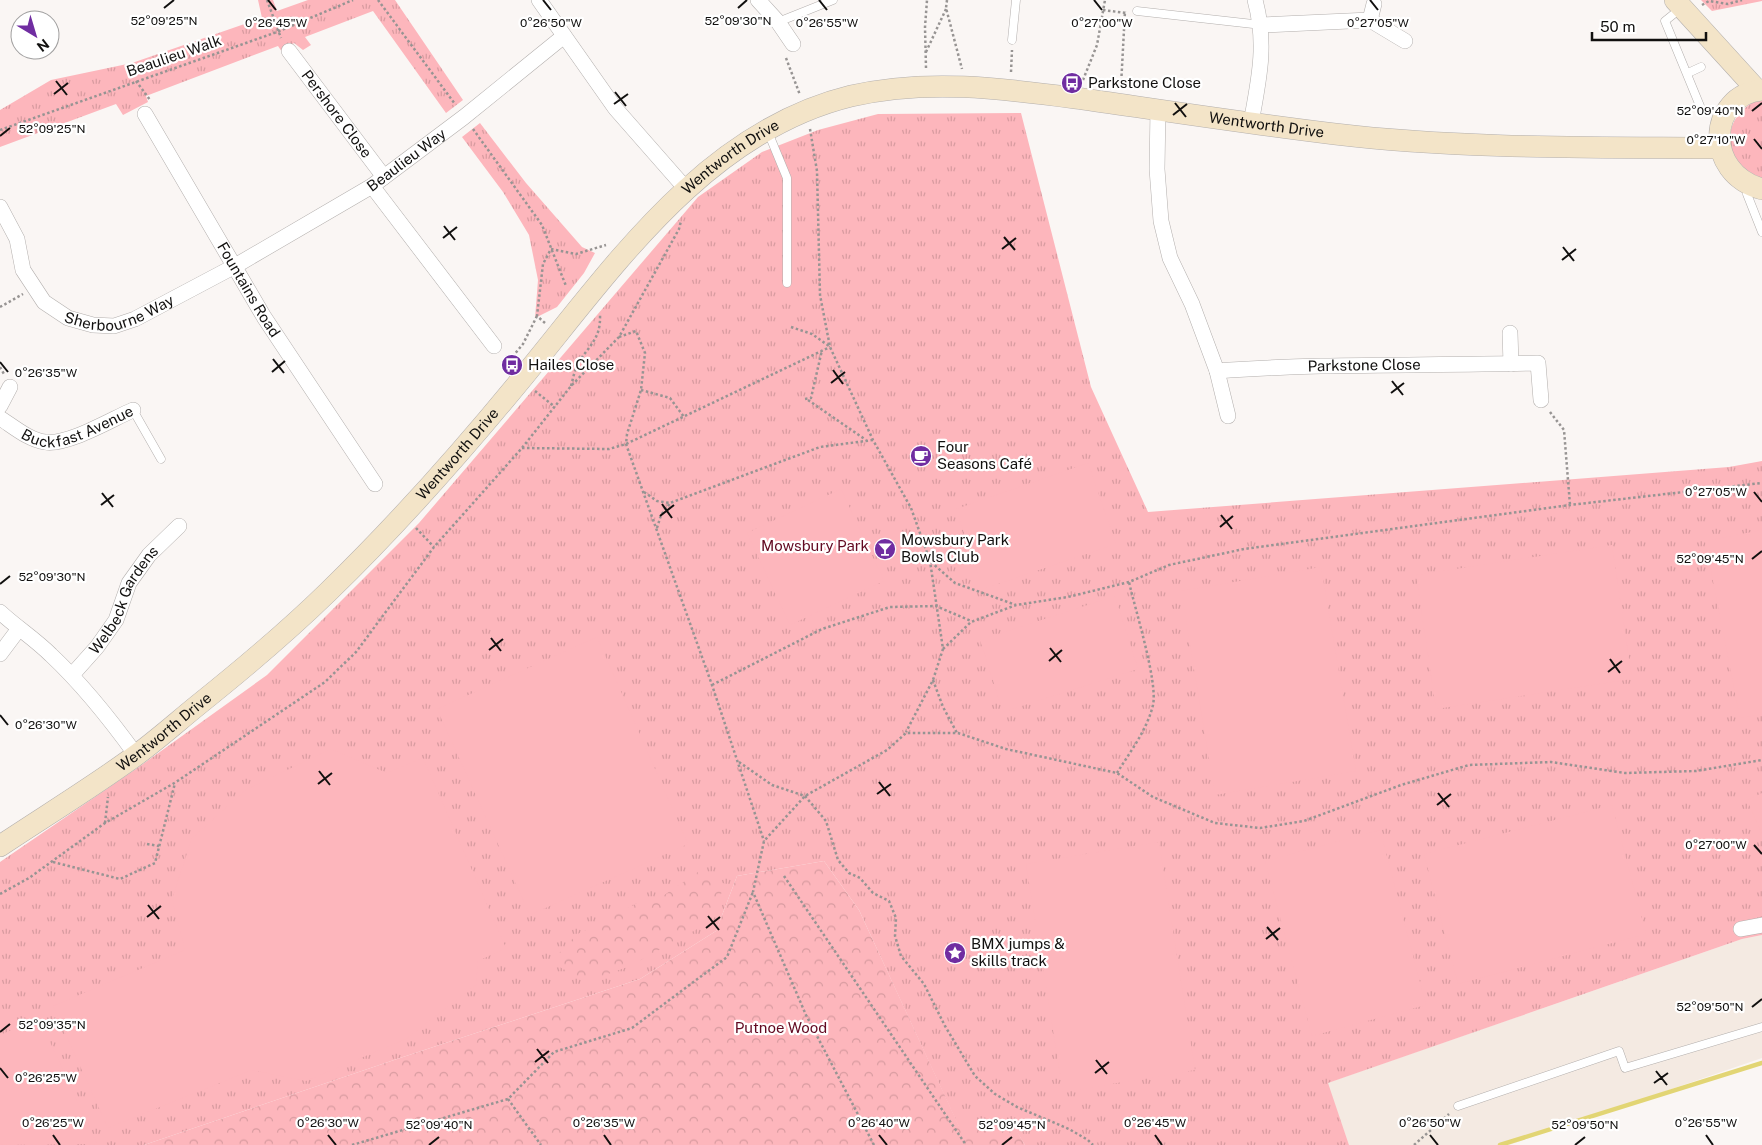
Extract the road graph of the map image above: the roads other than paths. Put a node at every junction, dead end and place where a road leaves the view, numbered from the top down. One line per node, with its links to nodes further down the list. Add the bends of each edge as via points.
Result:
1 (539, 0): 12 (street)
2 (758, 0): 10 (street)
3 (833, 0): 10 (lane)
4 (1016, 0): 13 (lane)
5 (1256, 0): 11 (street)
6 (1374, 4): 9 (street)
7 (1682, 7): 18 (lane, via 1665,22); 19 (street)
8 (1137, 11): 11 (lane)
9 (1370, 20): 11 (street); 14 (street)
10 (778, 22): 15 (street)
11 (1262, 25): 23 (street, via 1262,62)
12 (564, 36): 26 (street, Beaulieu Way); 28 (street)
13 (1012, 40)
14 (1404, 41)
15 (793, 44)
16 (289, 51): 26 (street, Pershore Close)
17 (1701, 67): 18 (lane)
18 (1688, 73): 20 (lane)
19 (1759, 90): 25 (street, via 1743,96 1723,118)
20 (1700, 106)
21 (1158, 109): 23 (street, Wentworth Drive); 24 (street, Wentworth Drive, via 1010,89 966,85 926,87 850,96); 36 (street, via 1156,169 1161,221 1170,258 1192,304)
22 (145, 114): 31 (street, Fountains Road)
23 (1251, 123): 25 (street, Wentworth Drive, via 1415,143)
24 (767, 130): 28 (street, Wentworth Drive, via 726,156); 32 (lane, via 787,178)
25 (1720, 148): 27 (street, via 1725,163 1735,176)
26 (378, 182): 31 (street, Beaulieu Way); 34 (street)
27 (1754, 192): 30 (lane)
28 (681, 196): 50 (street, Wentworth Drive, via 596,286 558,334 525,389 403,516 325,595 245,667)
29 (0, 207): 31 (street, Sherbourne Way, via 16,239 23,270 44,302 68,318 93,325 114,326 135,319)
30 (1762, 232)
31 (235, 266): 44 (street, Fountains Road, via 264,317)
32 (787, 284)
33 (1510, 333): 35 (street)
34 (494, 346)
35 (1510, 364): 36 (street, Parkstone Close, via 1292,366); 38 (street, Parkstone Close, via 1538,363)
36 (1217, 371): 41 (street)
37 (10, 387): 39 (street, Buckfast Avenue)
38 (1541, 400)
39 (0, 406)
40 (133, 410): 42 (street, Buckfast Avenue, via 61,442 32,438); 43 (lane, Buckfast Avenue)
41 (1228, 416)
42 (0, 418)
43 (161, 459)
44 (375, 484)
45 (179, 526): 49 (street, Welbeck Gardens, via 149,555 129,583 116,620)
46 (0, 612): 47 (street)
47 (18, 630): 48 (street); 49 (street)
48 (0, 654)
49 (72, 675): 50 (street)
50 (136, 756): 51 (street, Wentworth Drive)
51 (0, 846)
52 (1762, 925): 53 (street)
53 (1741, 929)
54 (1762, 1027): 55 (lane, via 1625,1068 1619,1051)
55 (1458, 1106)

